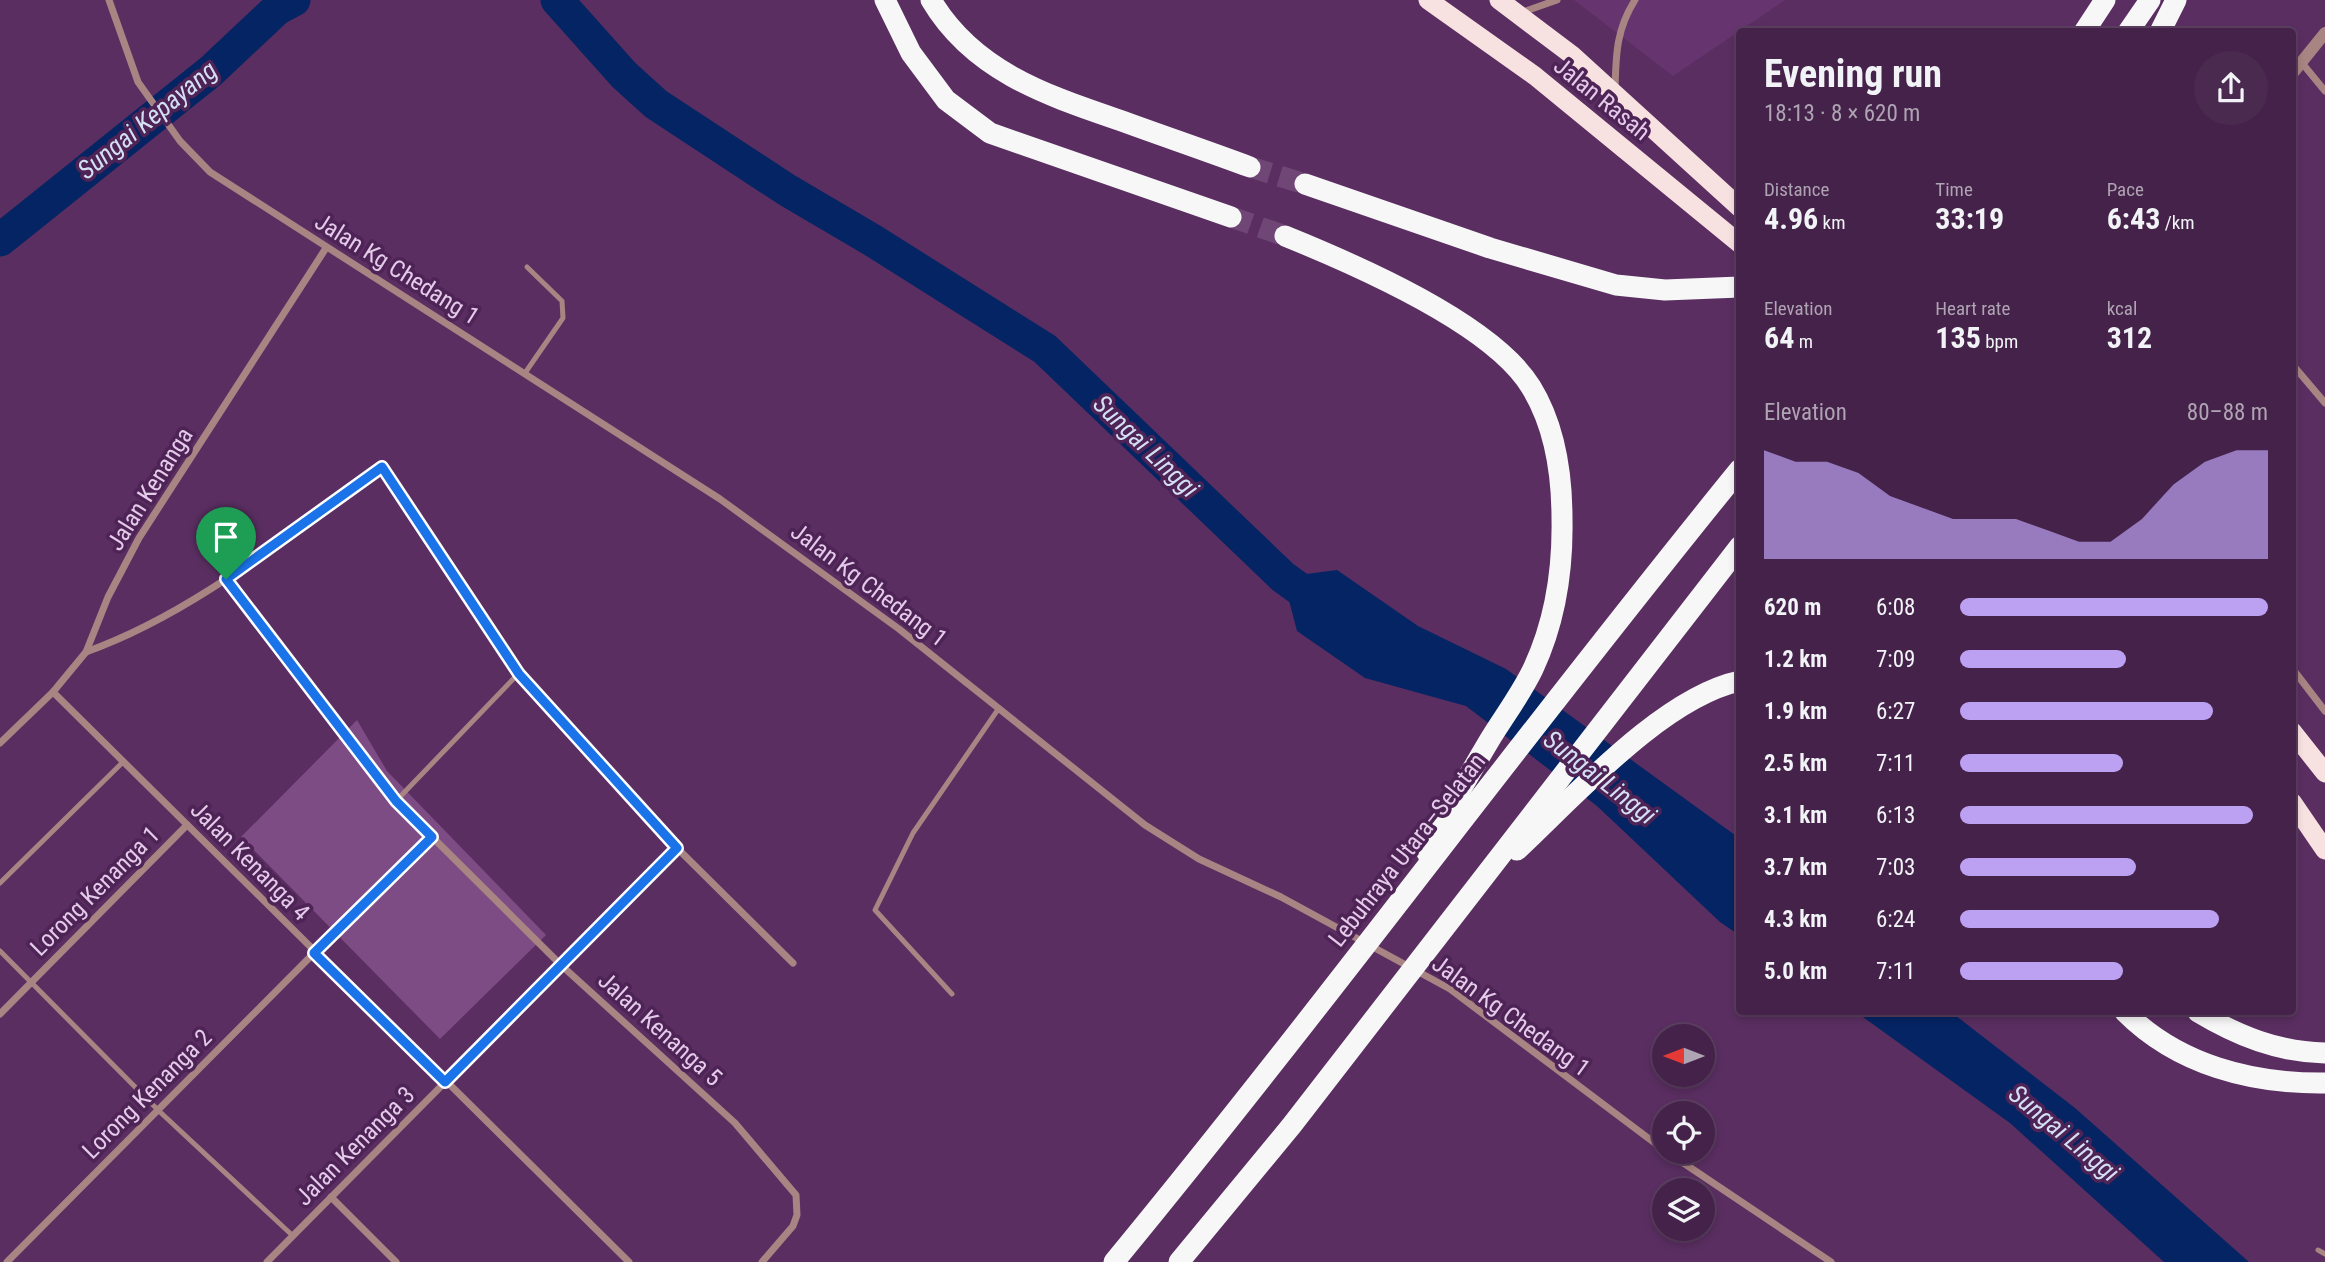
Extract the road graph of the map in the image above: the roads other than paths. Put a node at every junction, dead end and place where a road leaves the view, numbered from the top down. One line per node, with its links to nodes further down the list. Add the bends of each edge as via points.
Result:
1 (109, 0): 26 (street, Jalan Kg Chedang 1, via 138,82 180,141 210,172)
2 (885, 0): 23 (highway, via 911,53 946,100 990,133)
3 (931, 0): 20 (highway, via 954,34 979,57 1015,79 1044,94)
4 (1429, 0): 25 (highway, Jalan Rasah, via 1535,76)
5 (1499, 0): 11 (highway, Jalan Rasah)
6 (1557, 0): 11 (street)
7 (1635, 0): 19 (street, via 1618,35)
8 (2105, 0): 12 (highway)
9 (2150, 0): 13 (highway)
10 (2176, 0): 14 (highway)
11 (1520, 14): 19 (highway, Jalan Rasah)
12 (2087, 28)
13 (2131, 28)
14 (2162, 28)
15 (2325, 33): 16 (street)
16 (2302, 63): 17 (street); 18 (street)
17 (2296, 70)
18 (2325, 91)
19 (1615, 93): 22 (highway, Jalan Rasah)
20 (1250, 167)
21 (1305, 184): 28 (highway, via 1490,248 1616,285 1685,290)
22 (1736, 204)
23 (1231, 217)
24 (1285, 236): 54 (highway, via 1371,271 1499,351 1530,385 1548,421 1558,462 1563,543 1554,610 1532,670 1462,786)
25 (1736, 241)
26 (326, 248): 30 (street, Jalan Kg Chedang 1); 35 (street, Jalan Kenanga, via 139,538)
27 (527, 267): 30 (lane, via 562,301 564,318)
28 (1736, 287)
29 (2296, 369): 31 (street)
30 (525, 373): 40 (street, Jalan Kg Chedang 1, via 720,499 900,629)
31 (2325, 403)
32 (1736, 474): 54 (highway, Lebuhraya Utara–Selatan)
33 (1736, 551): 53 (highway)
34 (226, 579): 35 (street, via 135,635); 37 (street, via 382,467); 46 (street, Jalan Kenanga 5)
35 (86, 652): 39 (street, Jalan Kenanga)
36 (2296, 673): 41 (street)
37 (519, 674): 46 (lane); 50 (street)
38 (1736, 682): 53 (highway, via 1717,685 1637,740)
39 (53, 692): 43 (street, Jalan Kenanga); 44 (street, Jalan Kenanga 4)
40 (999, 708): 60 (lane, via 914,833 875,910); 69 (street, Jalan Kg Chedang 1, via 1145,825 1199,859 1281,897 1450,989)
41 (2325, 711)
42 (2296, 736): 45 (highway)
43 (0, 743)
44 (124, 761): 48 (street, Jalan Kenanga 4); 52 (lane)
45 (2325, 773)
46 (396, 801): 49 (street, Jalan Kenanga 5)
47 (2296, 808): 51 (highway)
48 (187, 825): 56 (street, Jalan Kenanga 4); 59 (street, Lorong Kenanga 1)
49 (432, 837): 56 (lane); 58 (street, Jalan Kenanga 5)
50 (677, 848): 57 (street); 58 (street, Jalan Kenanga 3)
51 (2325, 850)
52 (0, 883)
53 (1469, 895): 81 (highway, via 1292,1125)
54 (1401, 901): 80 (highway, Lebuhraya Utara–Selatan)
55 (0, 951): 59 (lane)
56 (314, 953): 66 (street, Jalan Kenanga 4); 68 (street, Lorong Kenanga 2)
57 (793, 963)
58 (561, 965): 66 (street, Jalan Kenanga 3); 79 (street, Jalan Kenanga 5, via 735,1123 796,1195 793,1226)
59 (32, 982): 61 (street, Lorong Kenanga 1); 68 (lane)
60 (952, 994)
61 (0, 1013)
62 (2129, 1015): 67 (highway, via 2160,1041 2193,1059 2252,1078)
63 (2204, 1015): 65 (highway, via 2250,1039)
64 (2325, 1044): 65 (highway)
65 (2315, 1053)
66 (445, 1082): 71 (street, Jalan Kenanga 3); 78 (street, Jalan Kenanga 4)
67 (2325, 1083)
68 (159, 1111): 72 (lane); 75 (street, Lorong Kenanga 2)
69 (1652, 1142)
70 (1684, 1164): 82 (street, Jalan Kg Chedang 1)
71 (331, 1197): 72 (street, Jalan Kenanga 3); 77 (street)
72 (293, 1236): 76 (street, Jalan Kenanga 3)
73 (2318, 1250): 74 (lane)
74 (2325, 1254)
75 (7, 1262)
76 (267, 1262)
77 (396, 1262)
78 (629, 1262)
79 (762, 1262)
80 (1114, 1262)
81 (1179, 1262)
82 (1831, 1262)

